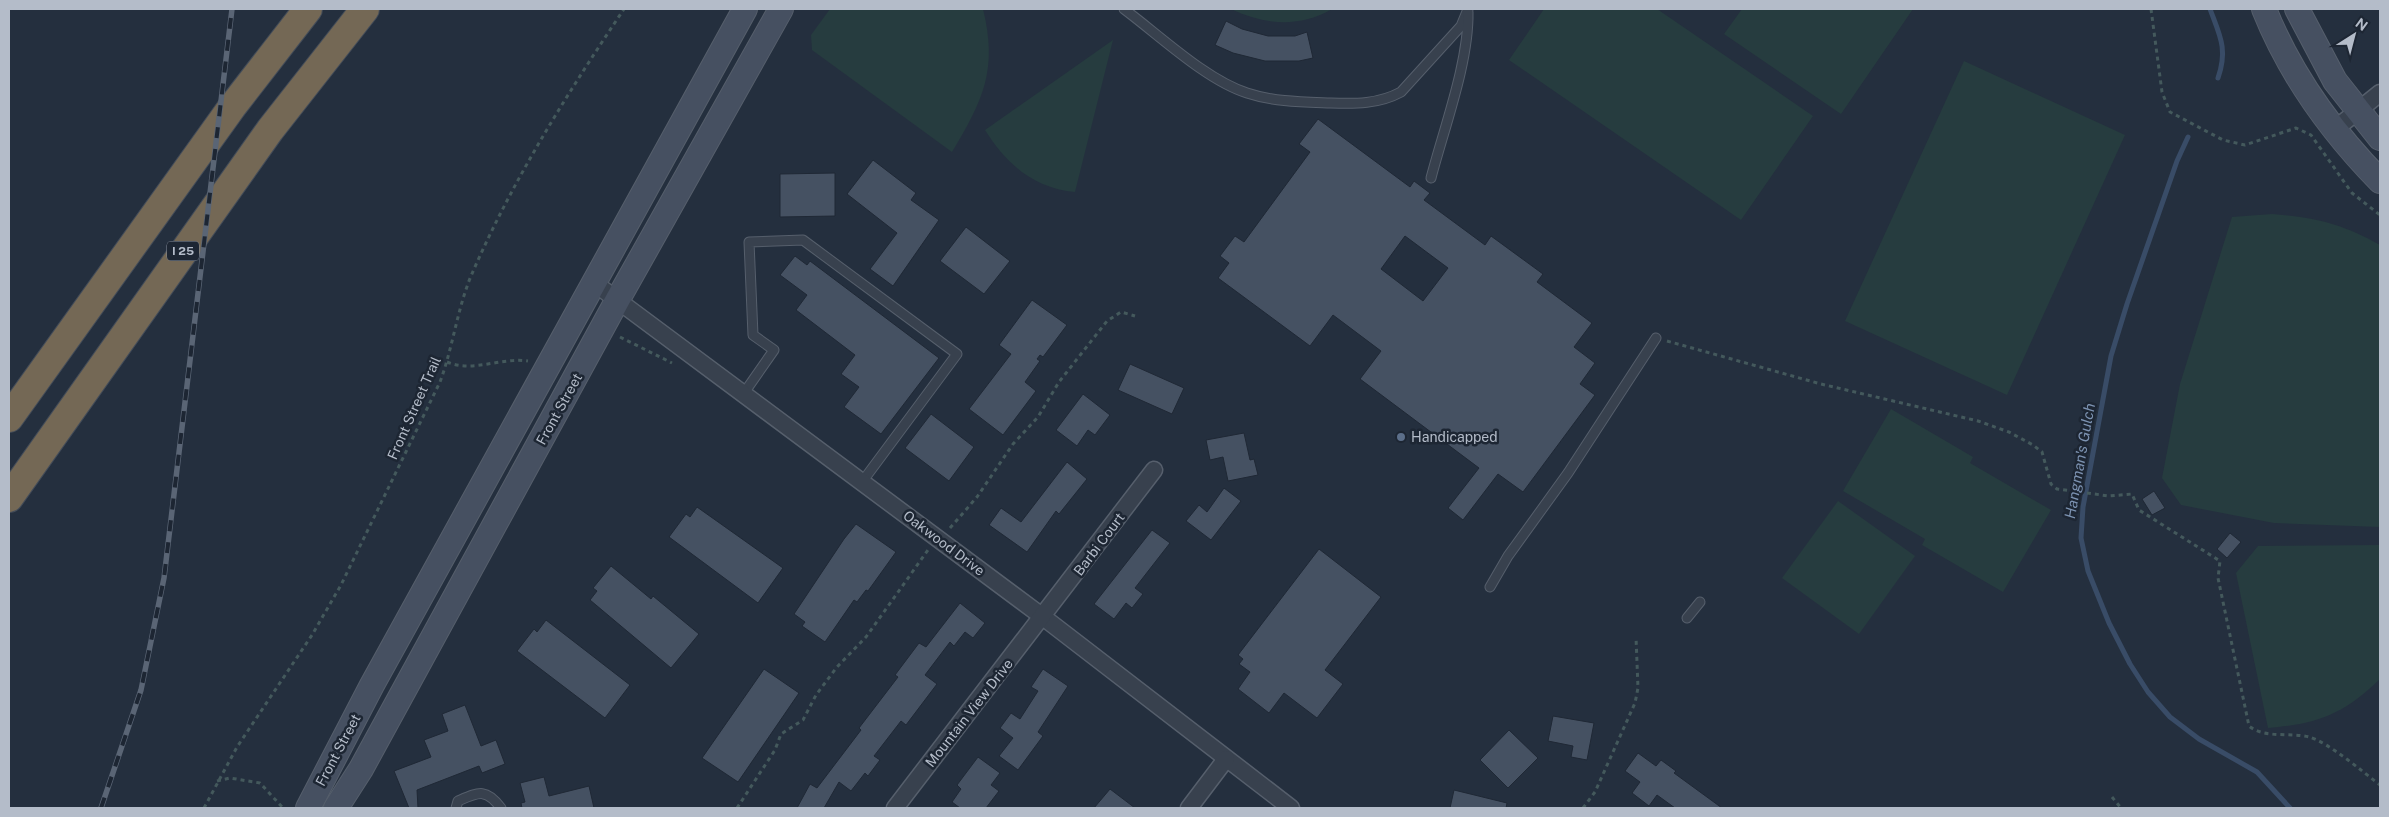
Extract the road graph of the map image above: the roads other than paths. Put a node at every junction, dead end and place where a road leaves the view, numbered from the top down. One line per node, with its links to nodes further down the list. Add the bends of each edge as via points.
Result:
1 (308, 9): 20 (highway, via 232,107)
2 (365, 9): 16 (highway, I 25, via 275,123)
3 (745, 9): 15 (main road, Front Street)
4 (781, 9): 17 (main road, Front Street)
5 (1124, 9): 6 (lane, via 1208,73 1246,93 1289,101 1358,104 1389,99 1401,92 1461,26)
6 (1468, 9): 13 (lane, via 1467,42)
7 (2264, 9): 11 (main road, via 2288,62)
8 (2296, 9): 10 (main road, via 2335,81)
9 (2380, 93): 10 (street)
10 (2357, 111): 11 (street); 12 (main road)
11 (2334, 130): 14 (main road)
12 (2380, 138)
13 (1431, 178)
14 (2380, 181)
15 (593, 282): 17 (street, Oakwood Drive); 30 (main road, Front Street)
16 (154, 292): 23 (highway, I 25); 24 (highway)
17 (618, 299): 19 (street, Oakwood Drive); 31 (main road, Front Street, via 376,743)
18 (1656, 338): 25 (lane, via 1568,473 1508,556)
19 (744, 393): 22 (street, Oakwood Drive); 22 (lane, via 774,350 753,335 749,242 803,240 957,354)
20 (9, 418)
21 (1154, 470): 27 (street, Barbi Court)
22 (862, 482): 27 (street, Oakwood Drive)
23 (9, 498)
24 (9, 513)
25 (1490, 588)
26 (1700, 602): 28 (lane)
27 (1043, 617): 29 (street, Oakwood Drive); 34 (street, Mountain View Drive)
28 (1687, 618)
29 (1226, 759): 35 (street); 36 (street, Oakwood Drive)
30 (308, 808)
31 (336, 808)
32 (456, 808): 33 (lane, via 458,801 478,792 493,796)
33 (501, 808)
34 (895, 808)
35 (1190, 808)
36 (1292, 808)

